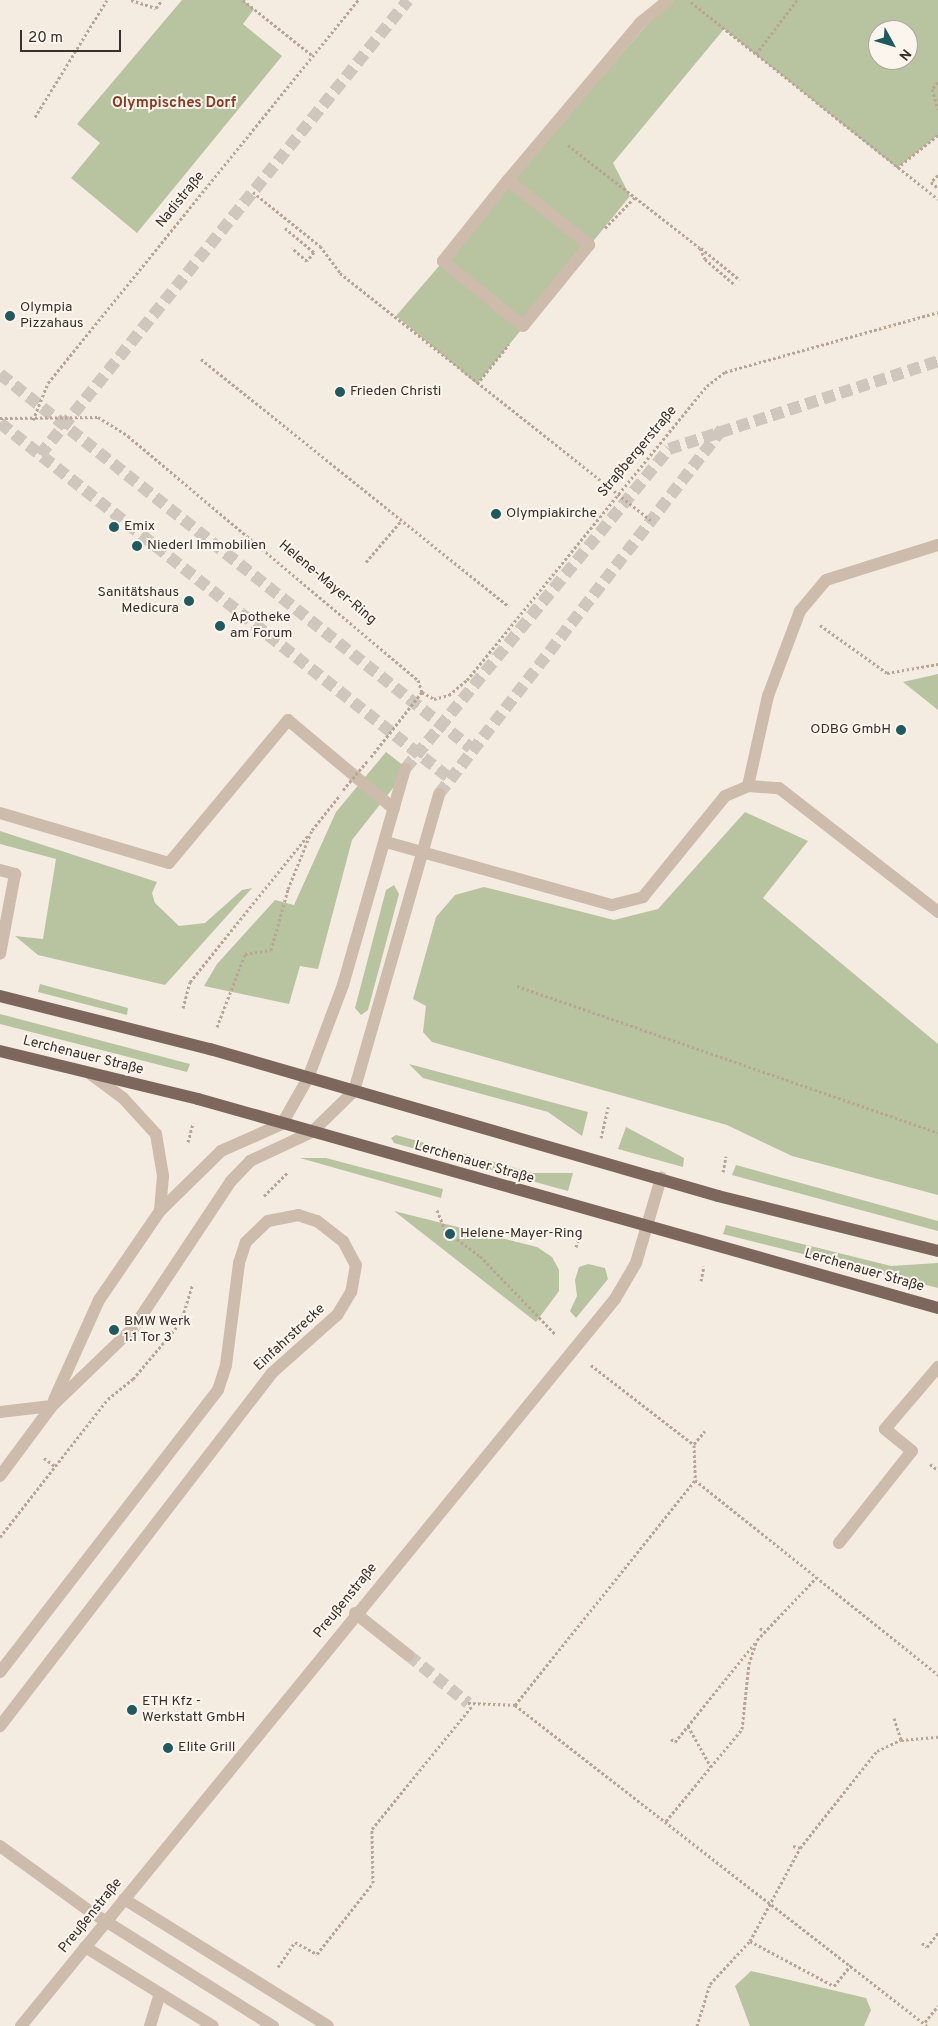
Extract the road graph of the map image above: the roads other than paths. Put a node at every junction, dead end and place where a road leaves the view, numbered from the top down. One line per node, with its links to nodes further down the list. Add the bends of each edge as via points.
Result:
1 (668, 0): 2 (street, via 640,23)
2 (508, 180): 2 (street, via 443,261 523,326 589,245)
3 (938, 544): 5 (street, via 826,580 800,611 768,696)
4 (405, 769): 7 (street)
5 (748, 786): 10 (street, via 726,796 643,897 612,906); 12 (street, via 779,788 811,809)
6 (438, 794): 10 (street)
7 (394, 809): 8 (street, via 288,720 168,863); 9 (street)
8 (0, 813)
9 (386, 842): 10 (street); 18 (street, via 343,985)
10 (424, 852): 19 (street)
11 (0, 870): 13 (street, via 14,874)
12 (938, 912)
13 (3, 918): 14 (street)
14 (0, 954)
15 (0, 996): 18 (main road)
16 (0, 1051): 17 (main road, Lerchenauer Straße)
17 (89, 1074): 20 (main road, Lerchenauer Straße); 23 (street, via 123,1098 156,1134 163,1176)
18 (308, 1078): 19 (main road); 20 (street)
19 (354, 1091): 21 (street); 22 (main road)
20 (282, 1124): 21 (main road, Lerchenauer Straße); 23 (street, via 220,1151)
21 (312, 1132): 24 (main road, Lerchenauer Straße); 28 (street, via 250,1160 231,1181 134,1327)
22 (660, 1178): 24 (street, Preußenstraße); 25 (main road)
23 (160, 1211): 28 (street, via 99,1300)
24 (646, 1227): 26 (main road, Lerchenauer Straße); 32 (street, Preußenstraße, via 632,1271 573,1351)
25 (938, 1251)
26 (938, 1308)
27 (938, 1367): 31 (street, via 885,1430 912,1451)
28 (52, 1406): 29 (street); 30 (street)
29 (0, 1412)
30 (0, 1476)
31 (839, 1543)
32 (355, 1613): 33 (street); 37 (street, Preußenstraße)
33 (408, 1655)
34 (0, 1672): 35 (street, Einfahrstrecke, via 218,1390 226,1365 239,1263 246,1242 268,1221 298,1215 317,1221 343,1241 356,1265 351,1292 337,1315 272,1373)
35 (0, 1726)
36 (0, 1846): 43 (street, bridge, via 91,1912)
37 (124, 1899): 38 (street, Preußenstraße); 44 (street)
38 (85, 1947): 39 (street); 40 (street, Preußenstraße)
39 (160, 1993): 41 (street); 42 (street)
40 (21, 2026)
41 (150, 2026)
42 (213, 2026)
43 (273, 2026)
44 (328, 2026)

